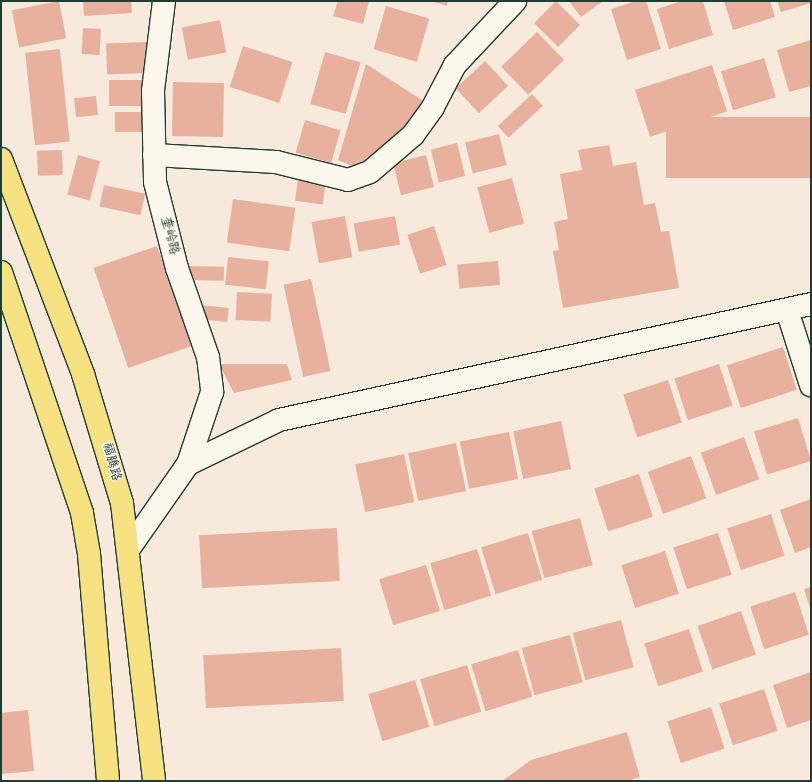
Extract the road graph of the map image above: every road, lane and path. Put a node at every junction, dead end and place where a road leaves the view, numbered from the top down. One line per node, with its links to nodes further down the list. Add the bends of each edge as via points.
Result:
1 (164, 1): 3 (street, 奎岭路, via 153,91)
2 (515, 1): 3 (street, via 455,65 434,107 413,135 370,172 348,180 276,162)
3 (154, 155): 9 (street, 奎岭路, via 155,182 177,268 208,357 212,392)
4 (1, 159): 10 (main road, 福腾路, via 105,440 122,503)
5 (1, 272): 11 (main road, via 82,513 89,554)
6 (811, 304): 7 (street)
7 (787, 310): 8 (street); 9 (street, via 279,420)
8 (811, 385)
9 (188, 464): 10 (street)
10 (128, 550): 12 (main road, 福腾路)
11 (108, 781)
12 (154, 781)

